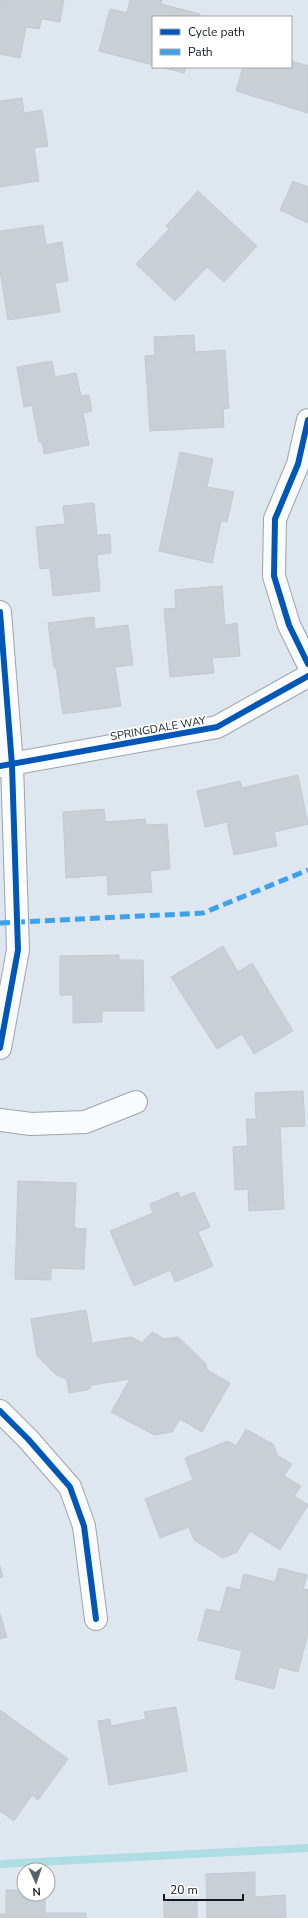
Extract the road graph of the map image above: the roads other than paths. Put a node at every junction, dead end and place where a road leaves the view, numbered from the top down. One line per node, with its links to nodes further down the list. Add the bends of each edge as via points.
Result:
1 (308, 420): 3 (street, via 298,464 275,519 274,576 289,625)
2 (0, 612): 5 (street)
3 (308, 664)
4 (308, 676): 5 (street, SPRINGDALE WAY, via 217,727)
5 (6, 765): 6 (street, via 18,950)
6 (0, 1048)
7 (136, 1102): 8 (street, via 85,1122 31,1124)
8 (0, 1120)
9 (0, 1411): 10 (street, via 70,1487 84,1526)
10 (96, 1619)

